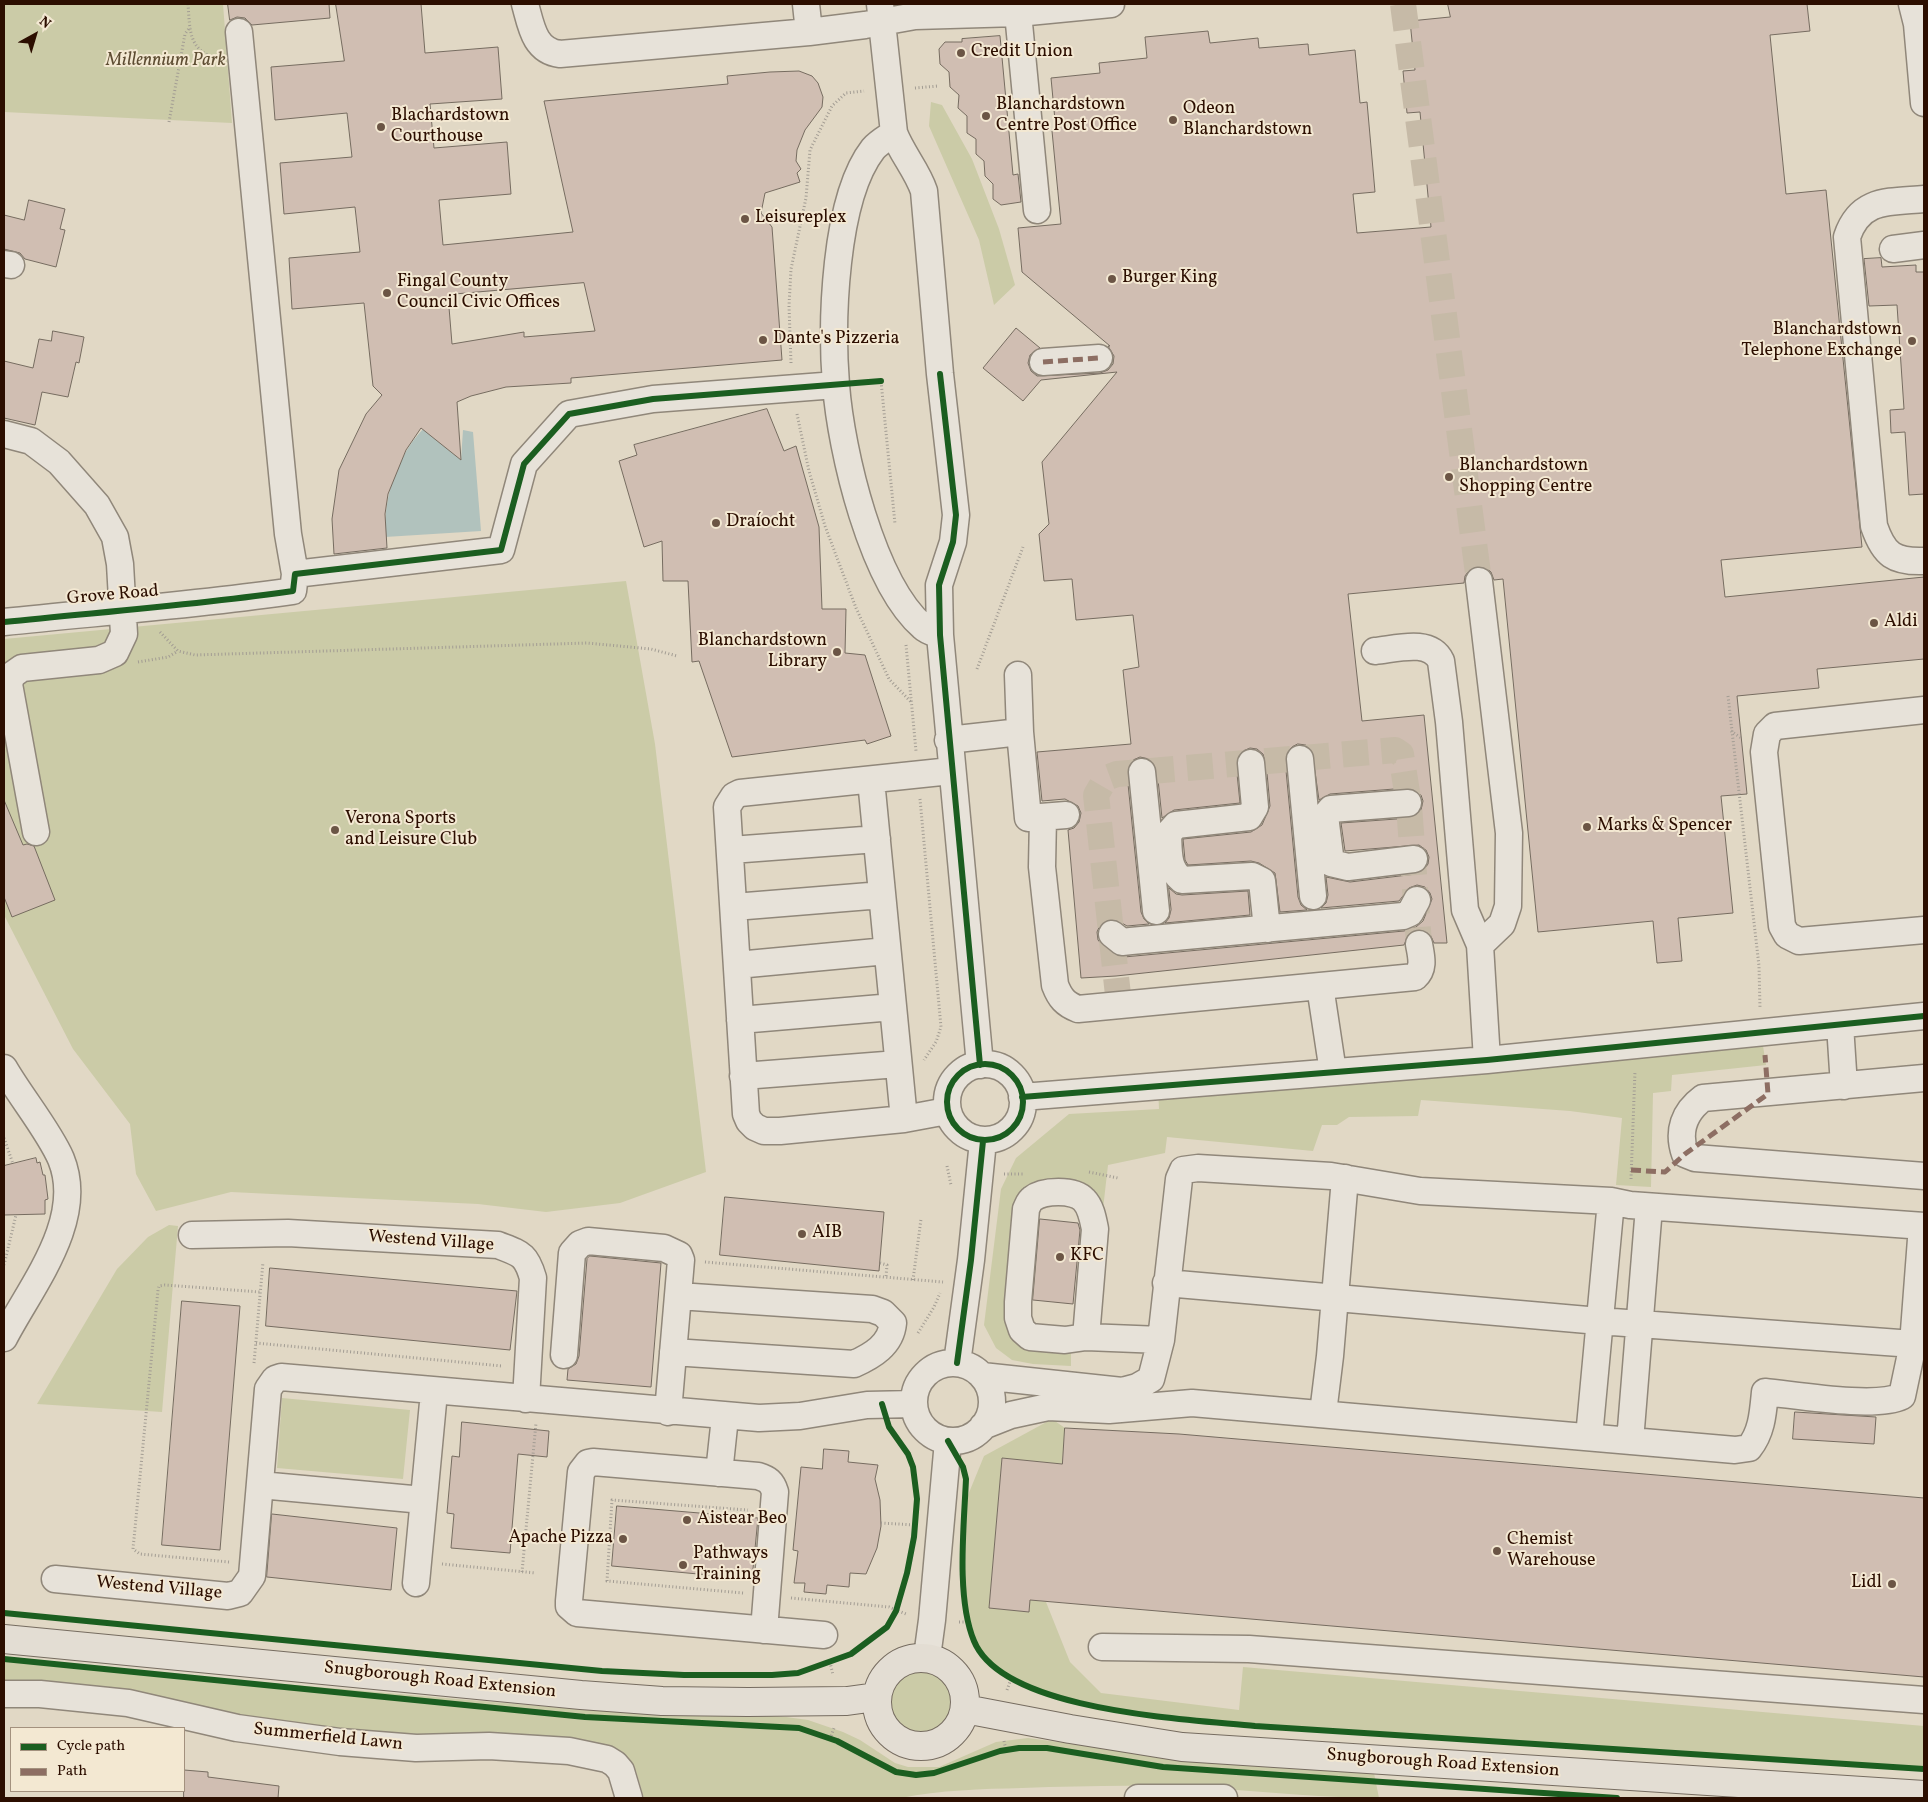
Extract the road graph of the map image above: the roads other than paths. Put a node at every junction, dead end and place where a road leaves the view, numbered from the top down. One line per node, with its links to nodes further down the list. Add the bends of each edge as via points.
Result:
1 (525, 4): 8 (street, via 536,39 547,50 560,54)
2 (806, 4): 8 (street)
3 (1111, 4): 6 (street)
4 (1912, 4): 9 (street, via 1918,24)
5 (881, 13): 6 (street); 8 (street); 10 (street)
6 (1018, 13): 12 (street)
7 (239, 32): 20 (street, via 288,534)
8 (809, 32)
9 (1924, 104)
10 (894, 133): 17 (street, via 878,144 867,158 848,209 834,311); 24 (street, via 924,191 956,515 953,542 940,585)
11 (1924, 199): 19 (street, via 1873,205 1860,212 1847,237 1874,526 1879,541 1891,556 1903,561)
12 (1037, 210)
13 (1924, 245): 14 (street)
14 (1893, 249)
15 (1099, 358): 16 (street)
16 (1043, 362)
17 (836, 385): 20 (street, via 653,399 569,414 524,464 501,550); 24 (street, via 858,503 872,543 888,578 909,610 923,628)
18 (4, 434): 22 (street, via 31,441 60,462 98,505 114,537)
19 (1924, 561)
20 (295, 574): 22 (street, Grove Road, via 294,591 224,602)
21 (1479, 581): 49 (street, via 1509,833 1508,906 1502,924)
22 (131, 608): 23 (street, Grove Road); 36 (street, via 115,653 100,660 22,668 12,675 9,684)
23 (4, 622)
24 (940, 636): 29 (street)
25 (1375, 651): 49 (street, via 1421,646 1437,653 1440,661 1449,722 1466,910)
26 (1018, 675): 28 (street)
27 (1924, 710): 46 (street, via 1775,726 1767,734 1764,752 1782,926 1787,935 1799,941)
28 (1020, 732): 29 (street); 52 (street, via 1028,818 1055,816 1042,866 1055,985 1067,1005 1078,1009)
29 (948, 740): 32 (street)
30 (1300, 759): 41 (street)
31 (1252, 763): 45 (street, via 1253,814 1250,817 1176,825 1168,834 1170,858 1172,872 1182,880 1258,878 1262,881)
32 (951, 771): 34 (street); 59 (street)
33 (1142, 772): 44 (street)
34 (871, 780): 37 (street); 38 (street, via 734,796 727,807)
35 (1408, 803): 39 (street, via 1331,809 1325,816 1331,864 1348,867)
36 (36, 832)
37 (877, 839): 38 (street); 40 (street)
38 (731, 850): 43 (street)
39 (1414, 859)
40 (882, 895): 43 (street); 50 (street)
41 (1313, 896)
42 (1417, 900): 45 (street, via 1410,913 1403,916)
43 (734, 907): 51 (street)
44 (1156, 911)
45 (1267, 928): 47 (street, via 1122,942)
46 (1924, 930)
47 (1112, 934)
48 (1419, 944): 52 (street, via 1422,964 1415,977)
49 (1480, 945): 57 (street)
50 (887, 951): 51 (street); 53 (street)
51 (737, 965): 55 (street)
52 (1320, 986): 61 (street)
53 (893, 1007): 55 (street); 58 (street)
54 (1924, 1016): 56 (street)
55 (740, 1020): 62 (street)
56 (1840, 1025): 57 (street); 64 (street)
57 (1487, 1060): 61 (street)
58 (898, 1064): 62 (street); 67 (street)
59 (980, 1064): 65 (street, via 992,1065 1012,1076); 66 (street, via 957,1075 946,1098)
60 (4, 1068): 80 (street, via 60,1159 67,1199 55,1247)
61 (1333, 1072): 65 (street)
62 (743, 1076): 67 (street, via 749,1121 764,1131)
63 (1924, 1078): 64 (street)
64 (1844, 1086): 69 (street, via 1703,1098 1682,1122 1685,1154 1695,1158)
65 (1022, 1097): 68 (street, via 1019,1119 1013,1128 994,1140)
66 (947, 1111): 67 (street); 68 (street, via 960,1132)
67 (904, 1119)
68 (983, 1141): 86 (street)
69 (1924, 1176)
70 (1345, 1178): 71 (street, via 1420,1191); 75 (street, via 1198,1168 1184,1170 1179,1179); 77 (street)
71 (1611, 1201): 72 (street); 78 (street)
72 (1649, 1207): 73 (street); 79 (street)
73 (1923, 1226): 83 (street)
74 (192, 1235): 89 (street, Westend Village, via 288,1233 498,1246 517,1252 528,1262 533,1278 528,1368)
75 (1166, 1283): 77 (street); 82 (street)
76 (678, 1296): 84 (street); 84 (street, via 872,1309 883,1313 893,1323 892,1333 886,1342 868,1358 854,1364); 85 (street, via 682,1260 679,1255 664,1248 588,1241 572,1252)
77 (1335, 1298): 78 (street); 92 (street)
78 (1599, 1321): 79 (street); 95 (street)
79 (1640, 1324): 83 (street); 97 (street)
80 (4, 1338)
81 (1078, 1338): 81 (street, via 1030,1337 1022,1330 1018,1318 1026,1209 1030,1200 1047,1193 1077,1195 1084,1200 1095,1228); 82 (street)
82 (1161, 1340): 87 (street, via 1151,1379 1137,1388 1122,1390)
83 (1913, 1344): 97 (street, via 1902,1396 1894,1400 1765,1392 1761,1425 1749,1448 1735,1450)
84 (673, 1352): 91 (street)
85 (564, 1355)
86 (957, 1363): 87 (street); 90 (street, via 928,1372 918,1385)
87 (982, 1376): 94 (street, via 992,1401)
88 (434, 1392): 89 (street, Westend Village); 99 (street, Westend Village, via 275,1379 268,1389); 100 (street)
89 (535, 1399): 91 (street)
90 (914, 1404): 93 (street, via 867,1405 780,1418); 96 (street, via 916,1416 924,1428 933,1436)
91 (668, 1412): 93 (street)
92 (1323, 1413): 94 (street, via 1192,1403 1109,1410 1048,1407 1011,1415); 95 (street)
93 (725, 1416): 98 (street)
94 (984, 1426): 96 (street, via 963,1440)
95 (1589, 1438): 97 (street)
96 (948, 1441): 107 (street)
97 (1630, 1441)
98 (719, 1473): 103 (street, via 758,1476 773,1485); 103 (street, via 593,1462 584,1466 569,1606 577,1613)
99 (260, 1485): 100 (street); 101 (street, Westend Village, via 252,1576 240,1593 228,1596)
100 (423, 1500): 102 (street)
101 (55, 1579)
102 (416, 1583)
103 (764, 1630): 104 (street)
104 (824, 1635)
105 (4, 1639): 109 (main road, Snugborough Road Extension, via 626,1698 814,1702)
106 (1102, 1647): 110 (street, via 1258,1650)
107 (927, 1657): 109 (main road, via 899,1663 880,1683); 111 (main road, via 952,1670 965,1694)
108 (4, 1694): 113 (street, Summerfield Lawn, via 40,1694 128,1703 236,1728 340,1742 416,1748 489,1746 569,1751 607,1759 615,1764 622,1772)
109 (876, 1697): 111 (main road, via 877,1713 884,1727 907,1744 923,1746 937,1743 960,1723)
110 (1924, 1700)
111 (965, 1709): 112 (main road, Snugborough Road Extension, via 1182,1747)
112 (1924, 1795)
113 (629, 1798)
114 (1138, 1798): 115 (street)
115 (1171, 1798): 116 (street)
116 (1224, 1798)

